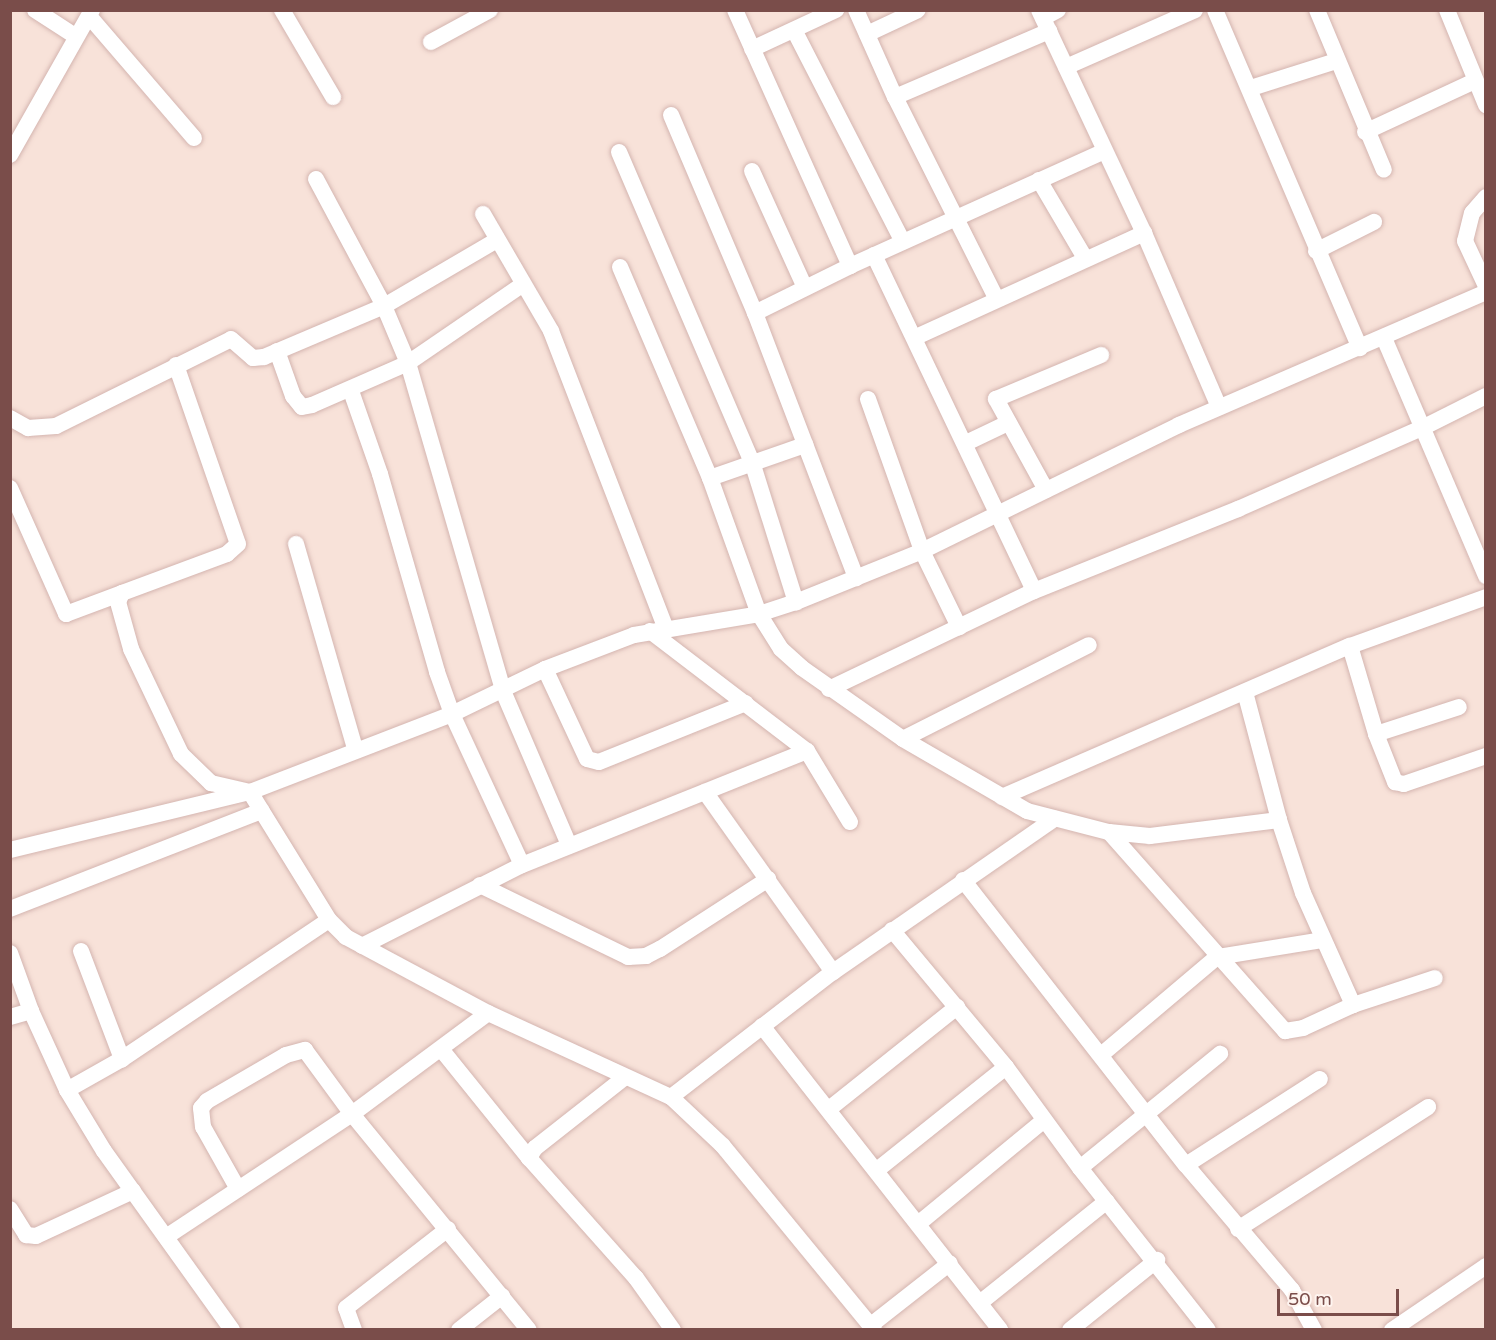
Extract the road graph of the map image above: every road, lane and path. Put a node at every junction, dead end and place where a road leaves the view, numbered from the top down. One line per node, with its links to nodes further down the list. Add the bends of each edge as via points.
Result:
1 (35, 10): 17 (street)
2 (282, 10): 24 (street)
3 (490, 10): 18 (street)
4 (735, 10): 19 (street)
5 (856, 10): 16 (street)
6 (918, 10): 16 (street)
7 (1058, 10): 14 (street)
8 (1195, 10): 21 (street)
9 (1215, 10): 23 (street)
10 (1317, 10): 20 (street)
11 (1447, 10): 22 (street)
12 (826, 12): 15 (street)
13 (90, 13): 17 (street); 29 (street)
14 (1044, 20): 21 (street); 25 (street)
15 (794, 30): 19 (street); 43 (street)
16 (867, 34): 25 (street)
17 (75, 36): 32 (street)
18 (431, 42)
19 (752, 49): 47 (street)
20 (1336, 61): 23 (street); 28 (street)
21 (1066, 67): 31 (street)
22 (1479, 85): 26 (street); 28 (street)
23 (1251, 88): 44 (street)
24 (333, 97)
25 (895, 97): 39 (street)
26 (1485, 105)
27 (671, 115): 55 (street)
28 (1365, 132): 33 (street)
29 (194, 138)
30 (619, 152): 72 (street)
31 (1103, 152): 36 (street); 41 (street)
32 (10, 154)
33 (1384, 170)
34 (752, 171): 51 (street)
35 (316, 179): 54 (street)
36 (1039, 180): 39 (street); 46 (street)
37 (1485, 197): 50 (street, via 1472,213 1465,241)
38 (483, 214): 42 (street)
39 (956, 218): 43 (street); 53 (street)
40 (1374, 222): 44 (street)
41 (1144, 233): 46 (street); 66 (street)
42 (497, 240): 49 (street); 54 (street)
43 (903, 242): 45 (street)
44 (1316, 251): 58 (street)
45 (874, 255): 47 (street); 56 (street)
46 (1085, 258): 53 (street)
47 (850, 266): 51 (street)
48 (620, 267): 73 (street)
49 (522, 285): 61 (street); 87 (street, via 551,331)
50 (1485, 286)
51 (805, 288): 55 (street)
52 (1485, 292): 57 (street)
53 (996, 298): 56 (street)
54 (384, 306): 59 (street); 61 (street)
55 (755, 313): 71 (street)
56 (916, 337): 70 (street)
57 (1384, 338): 58 (street); 69 (street)
58 (1360, 348): 66 (street)
59 (277, 351): 62 (street, via 253,358 231,339); 63 (street, via 293,396 302,407)
60 (1101, 355): 68 (street, via 997,398)
61 (408, 363): 63 (street); 92 (street)
62 (176, 365): 67 (street, via 56,426 28,428); 82 (street, via 238,544 226,554)
63 (351, 391): 96 (street)
64 (1485, 396): 69 (street)
65 (868, 399): 78 (street)
66 (1219, 407): 75 (street)
67 (10, 418)
68 (1008, 423): 70 (street); 75 (street)
69 (1424, 428): 79 (street); 81 (street, via 1238,510)
70 (966, 443): 76 (street)
71 (806, 445): 72 (street); 80 (street)
72 (753, 465): 73 (street); 84 (street)
73 (710, 478): 85 (street)
74 (10, 488): 82 (street, via 66,614)
75 (1046, 490): 76 (street)
76 (998, 515): 78 (street); 81 (street)
77 (296, 544): 99 (street)
78 (922, 551): 80 (street); 86 (street)
79 (1485, 576)
80 (856, 578): 84 (street)
81 (1034, 591): 86 (street)
82 (122, 593): 102 (street, via 118,602 123,627 181,754 210,783)
83 (1485, 597): 89 (street)
84 (796, 602): 85 (street)
85 (759, 614): 87 (street); 91 (street, via 781,649)
86 (959, 627): 91 (street)
87 (658, 629): 90 (street); 94 (street)
88 (1089, 645): 98 (street)
89 (1350, 646): 93 (street); 97 (street)
90 (545, 669): 92 (street); 94 (street, via 587,759 599,762)
91 (829, 688): 98 (street)
92 (502, 691): 96 (street); 110 (street)
93 (1245, 692): 104 (street); 107 (street)
94 (746, 703): 100 (street)
95 (1459, 707): 97 (street)
96 (452, 714): 99 (street); 112 (street)
97 (1376, 734): 101 (street, via 1393,779 1399,784)
98 (903, 739): 104 (street)
99 (355, 748): 102 (street)
100 (807, 751): 103 (street); 108 (street)
101 (1485, 756)
102 (250, 792): 105 (street); 111 (street)
103 (705, 792): 110 (street); 113 (street)
104 (1002, 797): 106 (street, via 1027,811)
105 (262, 811): 116 (street); 117 (street)
106 (1054, 819): 109 (street); 114 (street)
107 (1279, 820): 109 (street, via 1184,834); 119 (street)
108 (850, 822)
109 (1109, 832): 123 (street)
110 (569, 845): 112 (street)
111 (10, 850)
112 (522, 865): 115 (street)
113 (768, 879): 115 (street, via 660,949 646,956 628,957); 124 (street)
114 (963, 880): 118 (street); 134 (street)
115 (480, 885): 120 (street)
116 (10, 909)
117 (329, 920): 120 (street); 135 (street)
118 (892, 930): 124 (street); 127 (street)
119 (1322, 940): 123 (street); 126 (street)
120 (362, 946): 129 (street)
121 (81, 951): 135 (street)
122 (10, 953): 128 (street)
123 (1217, 957): 126 (street, via 1285,1031 1303,1028); 134 (street)
124 (832, 972): 131 (street)
125 (1435, 978): 126 (street)
126 (1353, 1005)
127 (957, 1007): 136 (street); 142 (street)
128 (31, 1011): 130 (street); 139 (street)
129 (488, 1013): 132 (street); 137 (street)
130 (10, 1017)
131 (762, 1026): 140 (street); 142 (street)
132 (441, 1049): 143 (street); 146 (street)
133 (1220, 1054): 144 (street)
134 (1101, 1055): 144 (street)
135 (122, 1059): 139 (street)
136 (1006, 1067): 145 (street); 149 (street)
137 (624, 1078): 140 (street); 146 (street, via 535,1148)
138 (1320, 1079): 147 (street)
139 (67, 1090): 151 (street)
140 (671, 1097): 164 (street, via 723,1146)
141 (1428, 1107): 156 (street)
142 (829, 1109): 149 (street)
143 (352, 1114): 150 (street); 150 (street, via 305,1050 286,1055 207,1101 200,1117); 155 (street)
144 (1147, 1114): 147 (street); 148 (street)
145 (1044, 1120): 148 (street); 154 (street)
146 (529, 1158): 170 (street, via 636,1278)
147 (1186, 1165): 156 (street)
148 (1080, 1168): 152 (street)
149 (877, 1170): 154 (street)
150 (238, 1189): 157 (street)
151 (133, 1191): 153 (street, via 36,1236 26,1235); 157 (street)
152 (1107, 1201): 158 (street); 162 (street)
153 (10, 1209)
154 (918, 1224): 159 (street)
155 (448, 1229): 161 (street); 167 (street, via 350,1303 346,1314)
156 (1238, 1230): 173 (street, via 1292,1290)
157 (166, 1237): 166 (street)
158 (1157, 1260): 165 (street); 172 (street)
159 (950, 1263): 162 (street); 164 (street)
160 (1485, 1266): 163 (street)
161 (502, 1296): 168 (street); 169 (street)
162 (981, 1302): 171 (street)
163 (1415, 1316): 174 (street); 175 (street)
164 (872, 1327)
165 (1202, 1327)
166 (232, 1329)
167 (354, 1329)
168 (459, 1329)
169 (528, 1329)
170 (673, 1329)
171 (1000, 1329)
172 (1070, 1329)
173 (1314, 1329)
174 (1392, 1329)
175 (1426, 1329)

